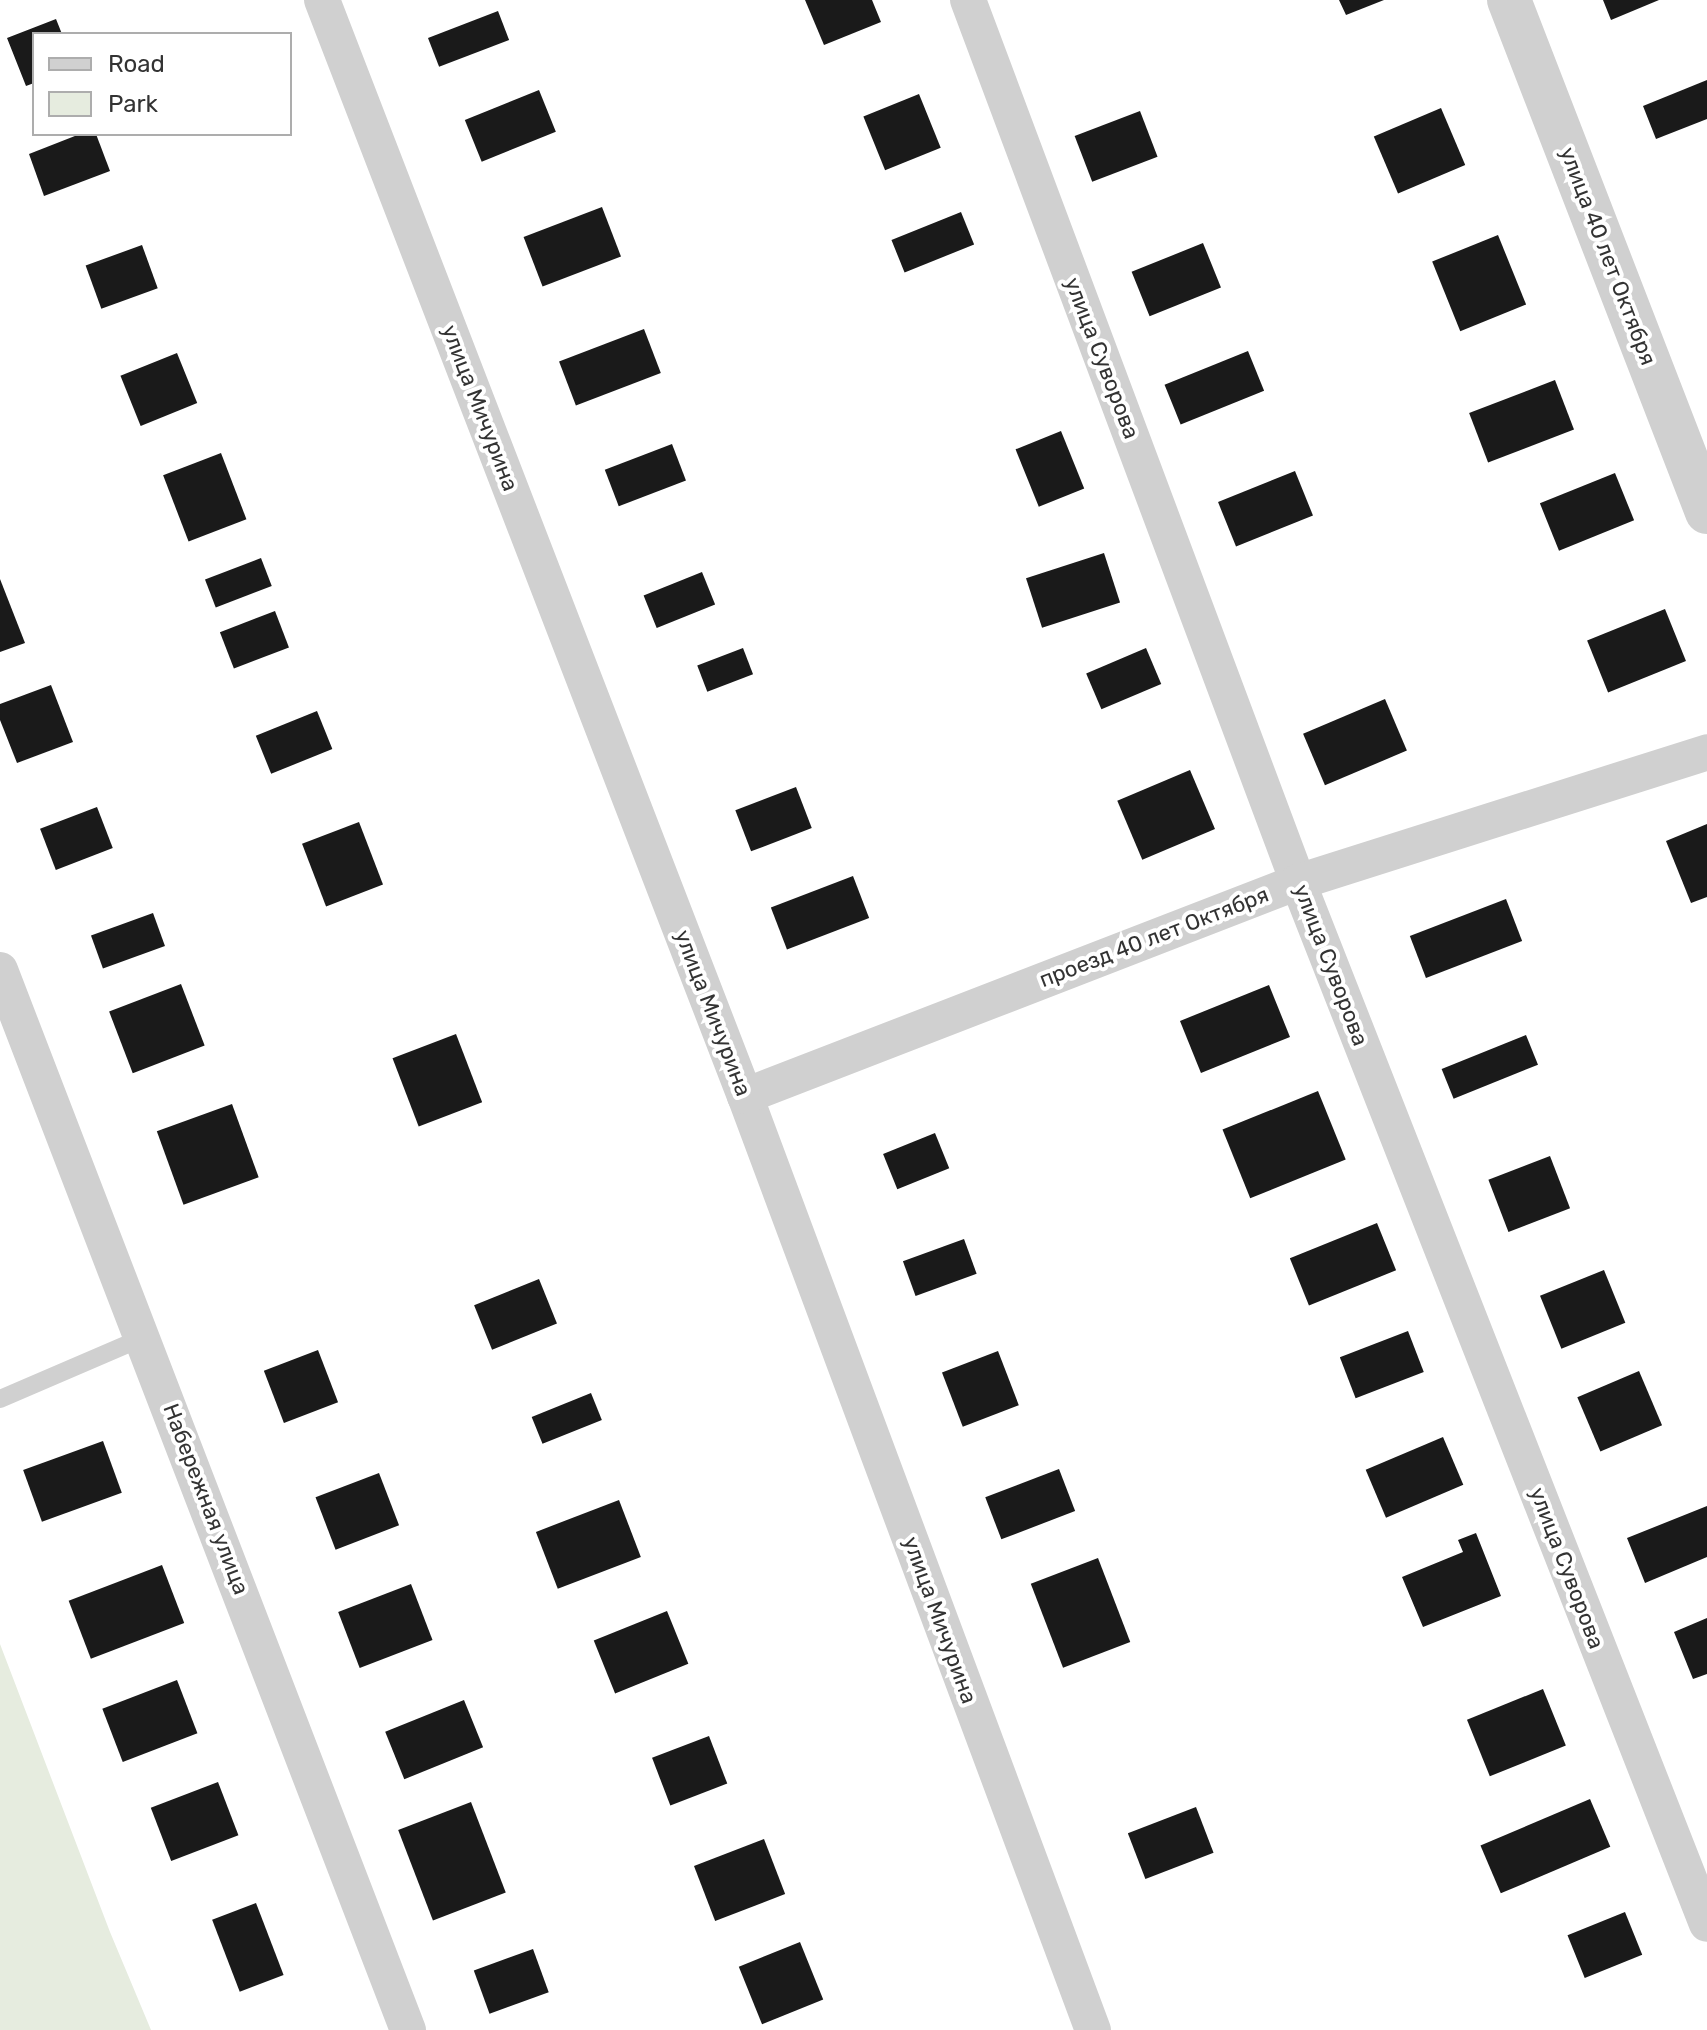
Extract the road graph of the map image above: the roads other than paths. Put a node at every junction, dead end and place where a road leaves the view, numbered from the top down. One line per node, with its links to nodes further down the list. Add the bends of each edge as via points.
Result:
1 (322, 0): 8 (street, улица Мичурина)
2 (968, 0): 6 (street, улица Суворова)
3 (1509, 0): 4 (street, улица 40 лет Октября)
4 (1707, 512)
5 (1707, 752): 6 (street, проезд 40 лет Октября)
6 (1298, 882): 8 (street, проезд 40 лет Октября); 11 (street, улица Суворова)
7 (0, 970): 9 (street, Набережная улица)
8 (745, 1096): 13 (street, улица Мичурина)
9 (144, 1337): 10 (lane); 12 (street, Набережная улица)
10 (0, 1399)
11 (1707, 1924)
12 (408, 2030)
13 (1093, 2030)

